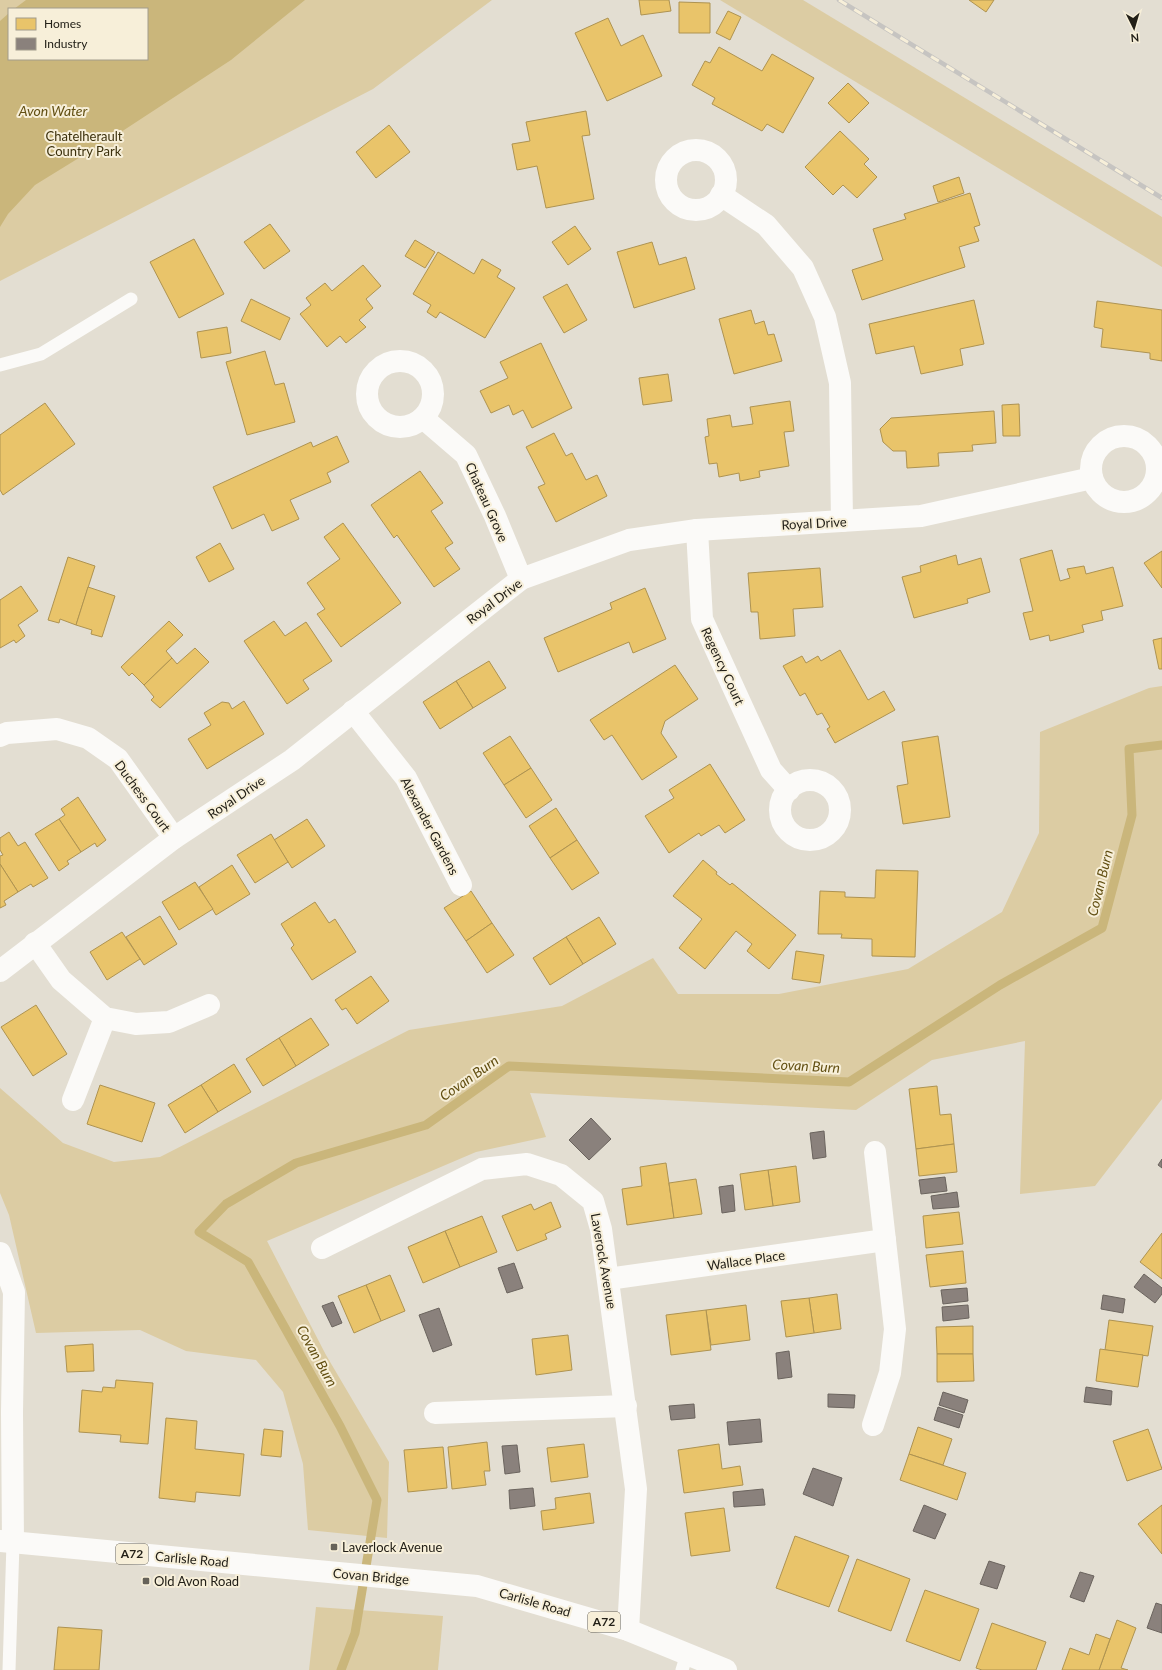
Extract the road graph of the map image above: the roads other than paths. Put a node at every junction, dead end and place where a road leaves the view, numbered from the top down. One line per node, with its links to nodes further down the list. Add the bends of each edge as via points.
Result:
1 (721, 195): 6 (street, via 766,225 803,268 825,317 840,383)
2 (131, 299): 3 (lane, via 41,354)
3 (0, 365)
4 (424, 418): 8 (street, Chateau Grove, via 466,455)
5 (1092, 478): 6 (street, Royal Drive, via 921,516)
6 (842, 521): 7 (street, Royal Drive)
7 (697, 530): 8 (street, Royal Drive, via 629,540); 11 (street, Regency Court, via 702,619 771,770)
8 (521, 579): 9 (street, Royal Drive)
9 (353, 711): 12 (street, Royal Drive, via 292,760); 13 (street, Alexander Gardens, via 406,778)
10 (0, 736): 12 (street, Duchess Court, via 7,733 57,729 88,738 118,759)
11 (789, 790)
12 (174, 838): 14 (street, Royal Drive)
13 (461, 885)
14 (35, 943): 15 (street, Royal Drive); 17 (street, via 61,980)
15 (0, 971)
16 (209, 1005): 17 (street, via 168,1022 136,1024)
17 (105, 1018): 18 (street)
18 (73, 1100)
19 (874, 1152): 20 (street)
20 (884, 1240): 23 (street, Wallace Place); 26 (street, via 895,1329 890,1373)
21 (322, 1248): 23 (street, Laverock Avenue, via 482,1169 527,1164 561,1175 593,1200 601,1229)
22 (0, 1253): 27 (street, via 14,1292)
23 (608, 1279): 24 (street, Laverock Avenue)
24 (626, 1406): 25 (street); 30 (street, Laverock Avenue, via 636,1489)
25 (435, 1413)
26 (873, 1425)
27 (7, 1542): 28 (street, Carlisle Road / A72); 32 (lane)
28 (265, 1566): 29 (street, Covan Bridge / A72)
29 (477, 1586): 30 (street, Carlisle Road / A72)
30 (628, 1630): 31 (street, Carlisle Road / A72)
31 (685, 1662): 33 (street, Carlisle Road / A72)
32 (9, 1670)
33 (726, 1670)

